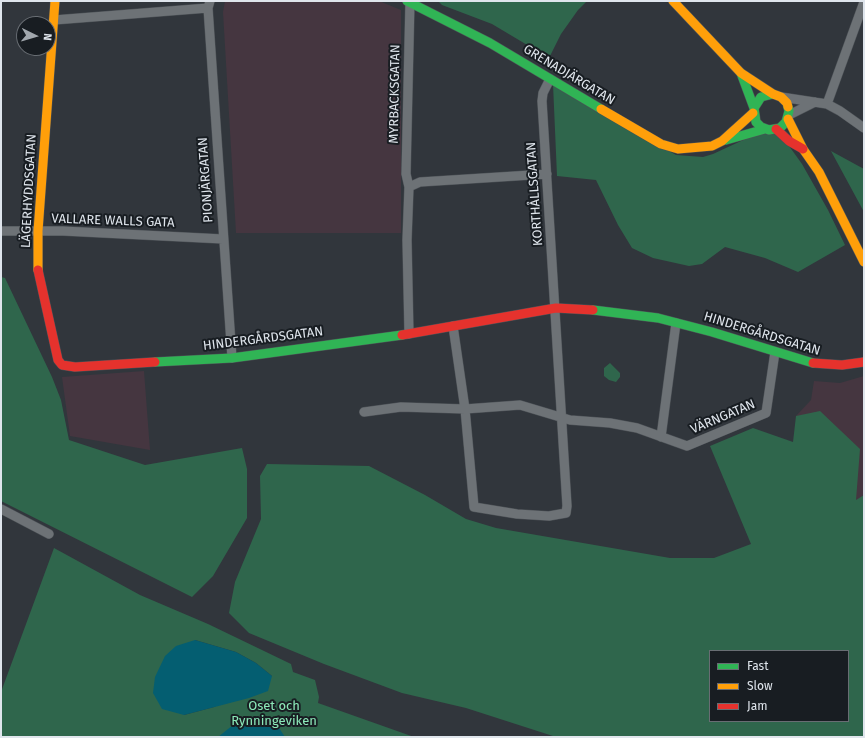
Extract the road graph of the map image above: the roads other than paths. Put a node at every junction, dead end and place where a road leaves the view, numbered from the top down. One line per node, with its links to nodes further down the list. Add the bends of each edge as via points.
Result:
1 (55, 1): 6 (street, LÄGERHYDDSGATAN)
2 (673, 1): 9 (street)
3 (409, 2): 10 (street, GRENADJÄRGATAN, via 490,43); 22 (street, MYRBACKSGATAN, via 406,174)
4 (864, 2): 13 (street)
5 (209, 4): 7 (street); 25 (street, PIONJÄRGATAN)
6 (54, 16)
7 (56, 20)
8 (51, 56): 24 (street, LÄGERHYDDSGATAN)
9 (740, 73): 11 (street); 14 (street)
10 (550, 79): 19 (street, GRENADJÄRGATAN, via 661,144 678,149 699,149); 21 (street, KORTHÅLLSGATAN, via 542,101)
11 (777, 95): 12 (street); 14 (street, via 761,97); 15 (street, via 787,103)
12 (815, 102): 13 (street); 15 (street)
13 (827, 104): 16 (street, via 840,110)
14 (753, 110): 17 (street, via 756,122); 19 (street, GRENADJÄRGATAN)
15 (788, 117): 18 (street, via 783,125); 20 (street)
16 (864, 128)
17 (765, 129): 18 (street); 19 (street, GRENADJÄRGATAN)
18 (776, 129): 20 (street)
19 (722, 141)
20 (803, 149): 26 (street, via 819,172)
21 (547, 174): 22 (street, via 420,182); 27 (street, KORTHÅLLSGATAN)
22 (409, 186): 30 (street, MYRBACKSGATAN)
23 (1, 231): 24 (street, VALLARE WALLS GATA)
24 (38, 231): 25 (street, VALLARE WALLS GATA); 34 (street, LÄGERHYDDSGATAN, via 38,271 58,360 62,365)
25 (223, 239): 32 (street, PIONJÄRGATAN)
26 (864, 262)
27 (556, 308): 28 (street, HINDERGÅRDSGATAN, via 635,314); 29 (street, HINDERGÅRDSGATAN); 37 (street, via 555,328)
28 (676, 323): 31 (street, HINDERGÅRDSGATAN); 38 (street)
29 (453, 326): 30 (street, HINDERGÅRDSGATAN); 35 (street)
30 (409, 334): 32 (street, HINDERGÅRDSGATAN)
31 (775, 352): 33 (street, HINDERGÅRDSGATAN, via 818,366); 38 (street, VÄRNGATAN, via 766,413 687,446)
32 (232, 358): 34 (street, HINDERGÅRDSGATAN)
33 (864, 362)
34 (75, 367)
35 (464, 409): 36 (street, VÄRNGATAN, via 401,407); 37 (street, VÄRNGATAN, via 520,405); 37 (street, via 474,508 517,514 558,516 567,511)
36 (364, 412)
37 (562, 417): 38 (street, VÄRNGATAN, via 637,428)
38 (660, 437)
39 (1, 509): 40 (street)
40 (49, 534)

